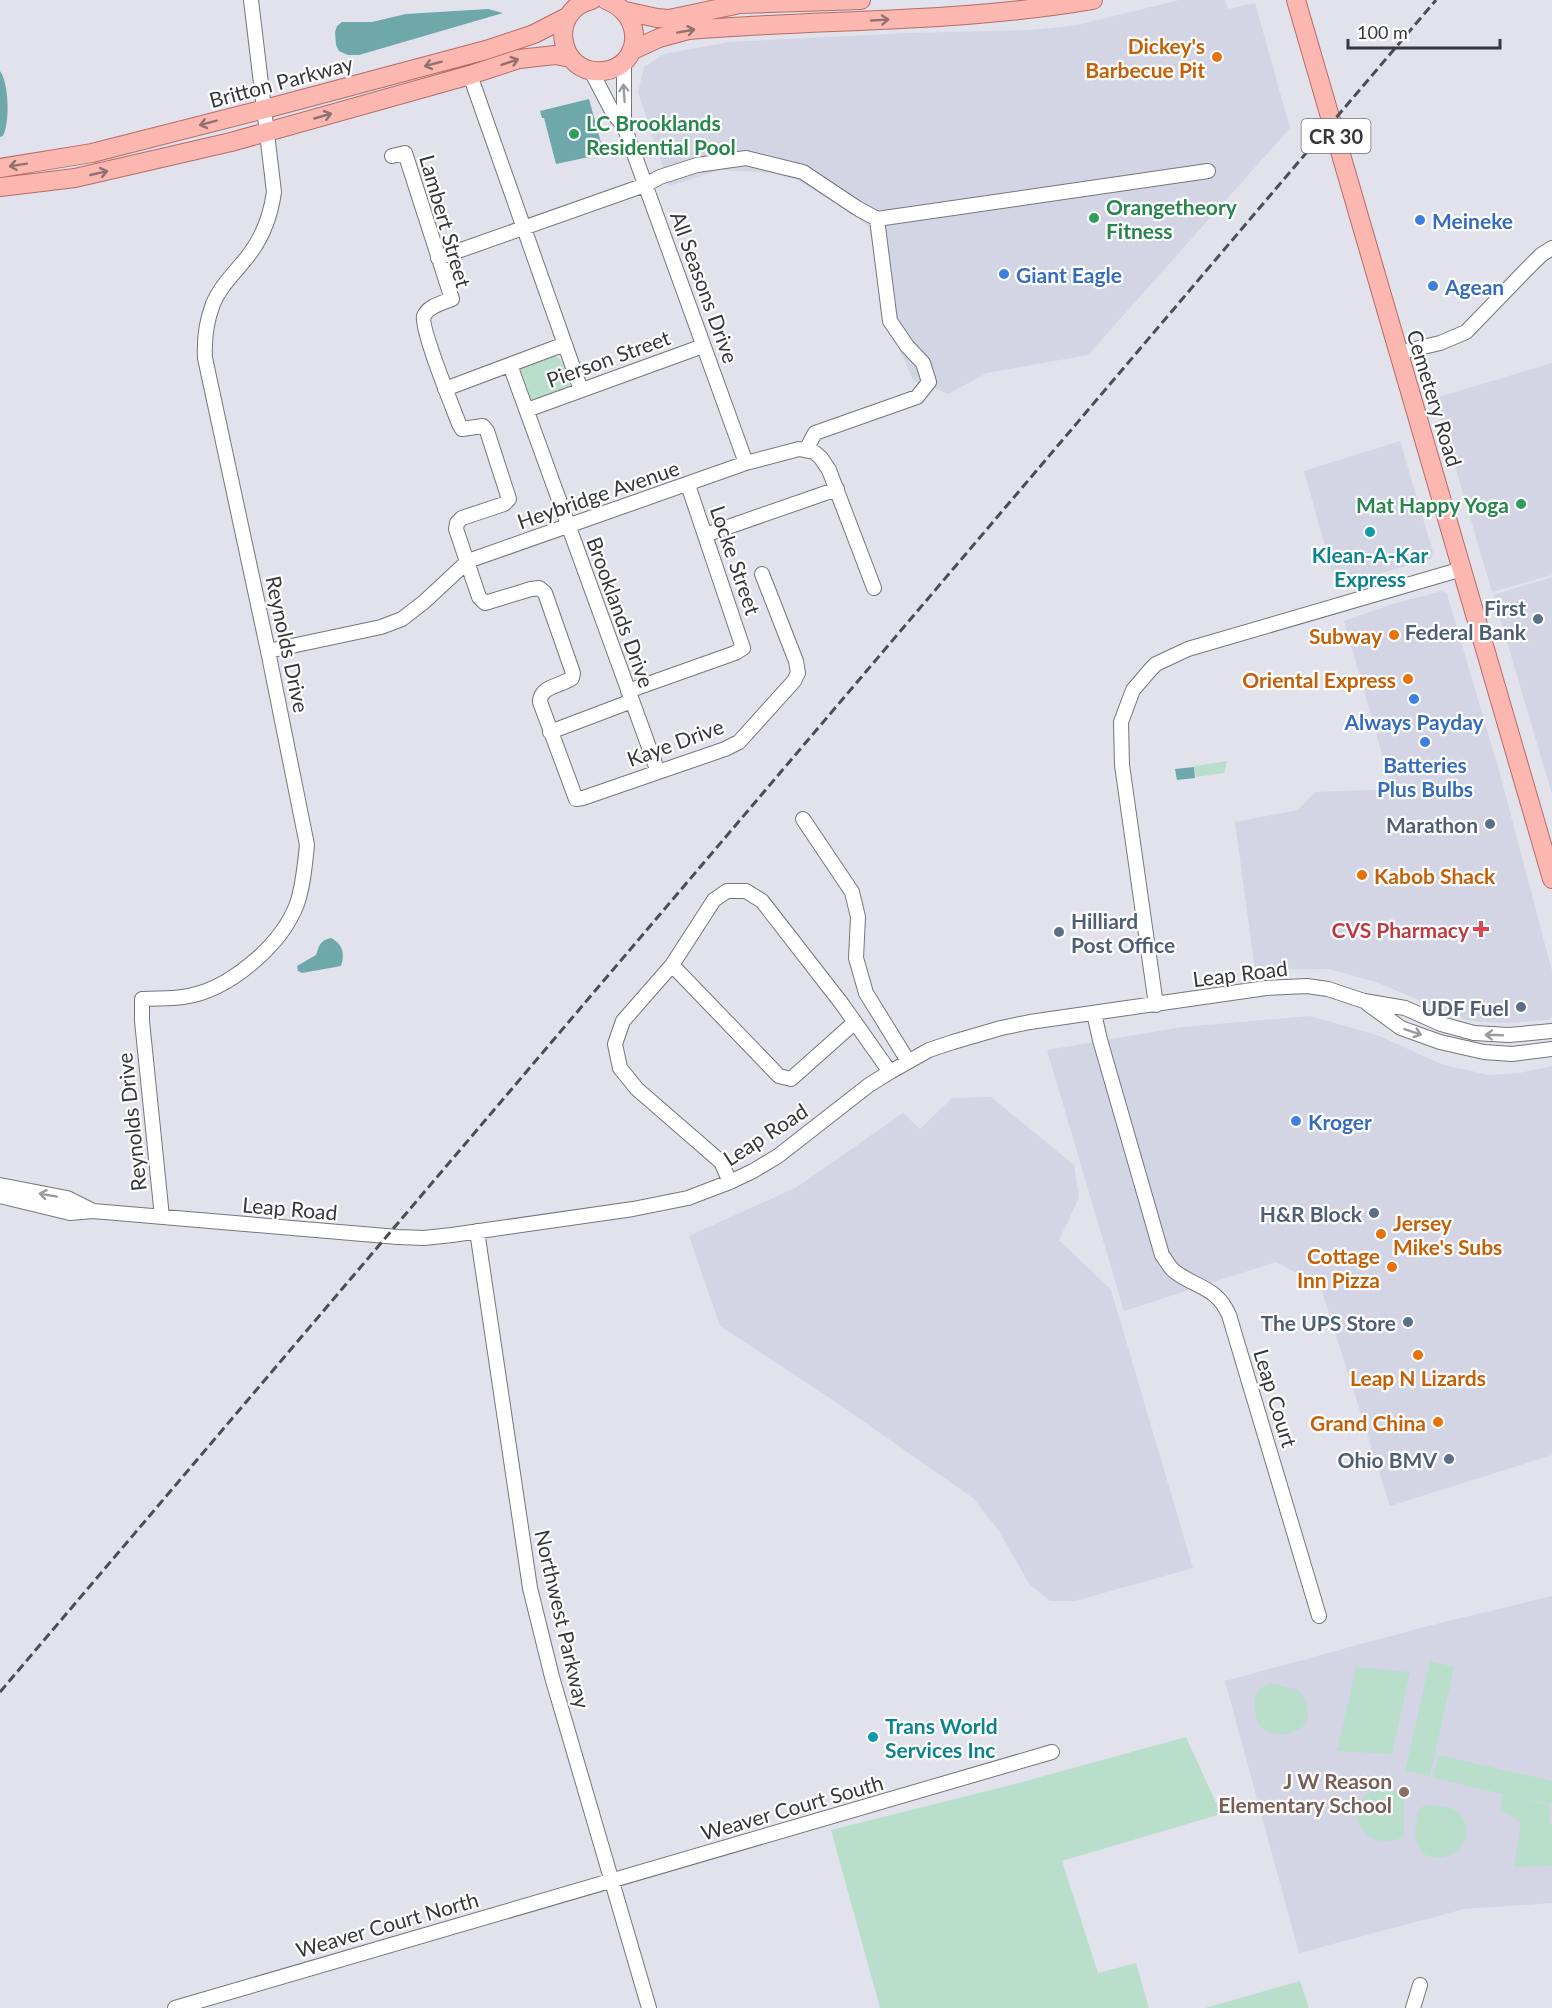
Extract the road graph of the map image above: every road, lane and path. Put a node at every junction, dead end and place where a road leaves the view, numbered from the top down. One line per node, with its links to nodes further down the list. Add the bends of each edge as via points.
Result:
1 (251, 0): 12 (street, Reynolds Drive)
2 (606, 0): 7 (main road)
3 (861, 0): 7 (main road, via 740,4 669,19)
4 (1093, 0): 8 (main road, one-way to 4, via 658,38 688,30 980,15)
5 (1296, 0): 26 (main road, Cemetery Road / CR 30)
6 (578, 6): 9 (main road, via 562,34); 12 (main road, Britton Parkway, one-way to 12, via 534,33 486,50)
7 (626, 11): 8 (main road, via 634,30)
8 (628, 56): 10 (main road, via 615,68); 13 (street, All Seasons Drive, one-way to 8)
9 (571, 58): 10 (main road); 11 (main road, one-way to 9, via 534,56)
10 (591, 71): 13 (street, All Seasons Drive)
11 (470, 75): 14 (main road, one-way to 11); 21 (street)
12 (265, 109): 14 (street, Reynolds Drive); 16 (main road, Britton Parkway, one-way to 16, via 92,153)
13 (624, 126): 18 (street, All Seasons Drive)
14 (267, 132): 19 (main road, one-way to 14, via 75,178); 41 (street, Reynolds Drive, via 274,192 269,216 251,252 214,302 204,344)
15 (392, 156): 23 (street, Lambert Street, via 405,153)
16 (0, 168)
17 (1208, 171): 20 (street)
18 (645, 185): 20 (street, via 697,165 746,158 803,172); 21 (street); 25 (street, All Seasons Drive)
19 (0, 188)
20 (877, 219): 31 (street, via 890,321 923,363 929,382 917,397 815,433)
21 (524, 228): 23 (street); 24 (street)
22 (1552, 248): 26 (street, via 1466,332)
23 (438, 258): 28 (street, Lambert Street, via 452,299 428,309 423,320)
24 (565, 344): 27 (street, Pierson Street); 29 (street)
25 (703, 346): 29 (street, Pierson Street); 32 (street, All Seasons Drive)
26 (1398, 353): 38 (main road, Cemetery Road / CR 30)
27 (510, 365): 28 (street, Pierson Street); 30 (street, Brooklands Drive)
28 (446, 389): 37 (street, Lambert Street, via 462,429 483,426 487,431 509,499 457,523)
29 (581, 390): 30 (street, Pierson Street)
30 (527, 410): 35 (street, Brooklands Drive)
31 (806, 450): 32 (street, Heybridge Avenue); 34 (street, via 821,458)
32 (746, 463): 33 (street, Heybridge Avenue)
33 (688, 485): 35 (street, Heybridge Avenue); 36 (street, Locke Street)
34 (837, 489): 36 (street); 40 (street)
35 (567, 526): 37 (street, Heybridge Avenue); 42 (street, Brooklands Drive)
36 (705, 535): 42 (street, Locke Street, via 742,648)
37 (468, 561): 41 (street, Heybridge Avenue, via 402,619); 43 (street, Lambert Street, via 479,597 485,603 531,589 539,588 545,593 573,673 567,682 540,695)
38 (1462, 569): 47 (main road, Cemetery Road / CR 30); 50 (street, via 1188,649 1156,664 1133,690 1121,722 1122,765)
39 (762, 574): 44 (street, Kaye Drive, via 796,661 798,673 794,681 739,742)
40 (874, 588)
41 (268, 651): 61 (street, Reynolds Drive, via 303,820 305,869 292,913 280,933 248,966 230,980 185,997 142,999)
42 (630, 696): 43 (street); 44 (street, Brooklands Drive)
43 (550, 732): 45 (street, Lambert Street)
44 (658, 771): 45 (street, Kaye Drive)
45 (576, 799)
46 (802, 819): 55 (street, via 852,892 858,917 856,958 866,993)
47 (1552, 879)
48 (672, 965): 52 (street, via 779,1076 791,1079); 52 (street, via 714,900 727,891 747,891 762,901 791,936); 57 (street, via 623,1022 615,1044 620,1068 637,1089 721,1162)
49 (1364, 1001): 50 (street, Leap Road, via 1307,986 1266,988); 53 (street, Leap Road, one-way to 49, via 1474,1034 1405,1008); 54 (street, Leap Road, one-way to 54, via 1401,1028 1440,1042 1512,1054)
50 (1156, 1005): 51 (street, Leap Road)
51 (1094, 1013): 55 (street, Leap Road, via 1001,1028); 63 (street, Leap Court, via 1162,1255 1172,1270 1223,1303)
52 (855, 1022): 56 (street)
53 (1552, 1031)
54 (1552, 1049)
55 (908, 1061): 56 (street, Leap Road)
56 (890, 1071): 57 (street, Leap Road, via 778,1156)
57 (730, 1182): 62 (street, Leap Road, via 661,1204)
58 (0, 1185): 60 (street, Leap Road, one-way to 58, via 67,1198)
59 (0, 1196): 60 (street, Leap Road, via 70,1213)
60 (93, 1211): 61 (street, Leap Road)
61 (162, 1217): 62 (street, Leap Road, via 416,1238)
62 (477, 1231): 65 (street, Northwest Parkway, via 530,1588)
63 (1319, 1616)
64 (1052, 1752): 65 (street, Weaver Court South)
65 (611, 1881): 67 (street, Weaver Court North); 68 (street, Northwest Parkway)
66 (1420, 1985): 69 (street)
67 (175, 2008)
68 (649, 2008)
69 (1413, 2008)

